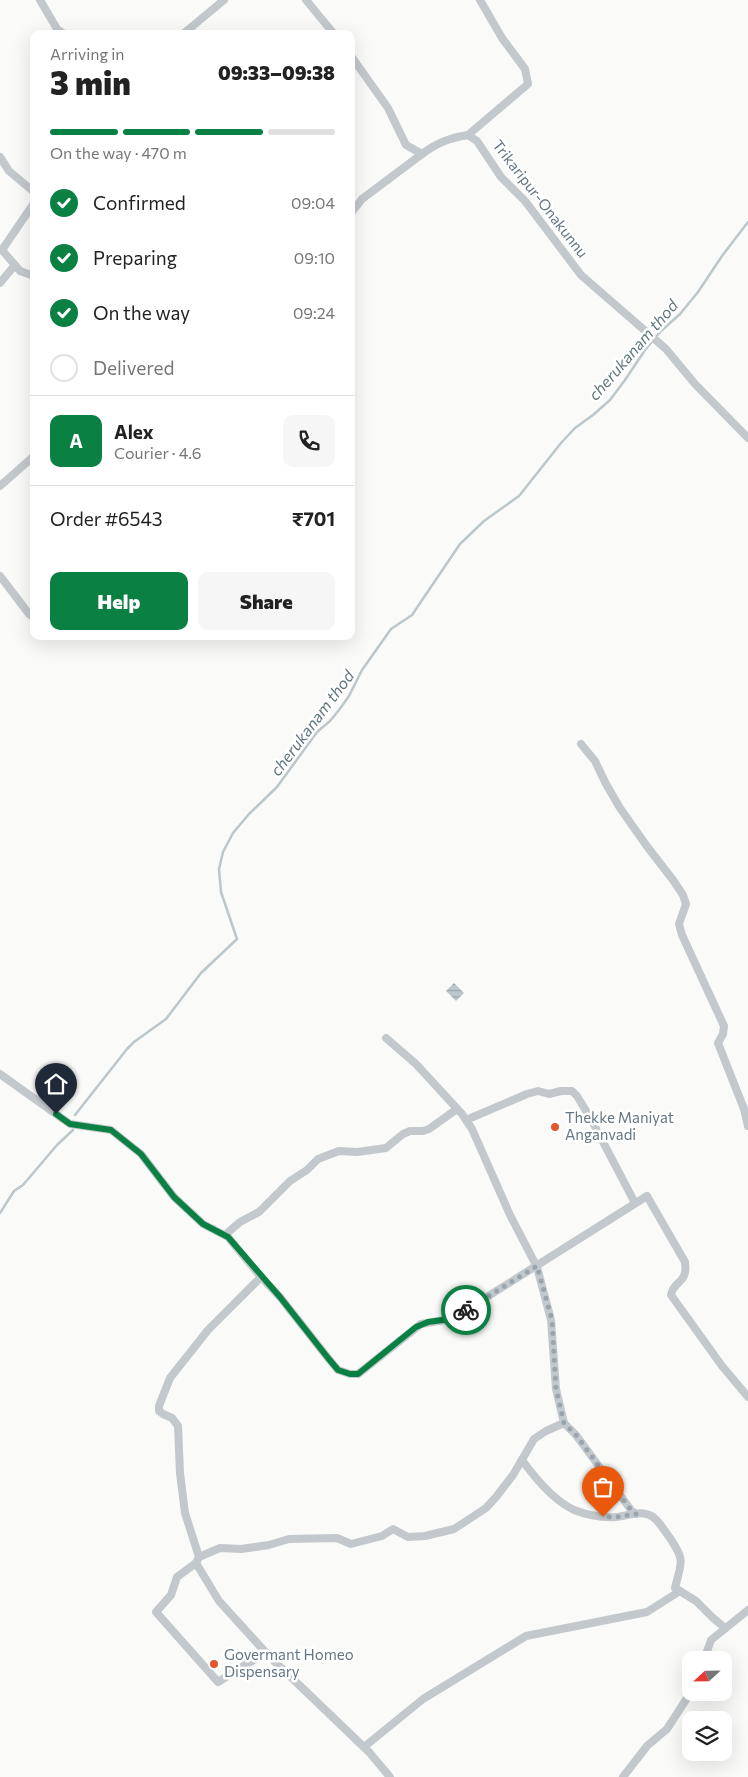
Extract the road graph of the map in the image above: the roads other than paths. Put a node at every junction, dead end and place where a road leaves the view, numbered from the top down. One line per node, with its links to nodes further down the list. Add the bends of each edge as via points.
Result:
1 (40, 0): 5 (street)
2 (224, 0): 6 (street)
3 (306, 0): 7 (street)
4 (480, 0): 9 (street, via 502,38 525,68 528,84)
5 (58, 30)
6 (188, 30)
7 (331, 30)
8 (355, 62): 10 (street, via 388,108 406,144)
9 (468, 135): 10 (street, via 450,138); 18 (street, Trikaripur-Onakunnu, via 477,141 501,177 525,201 581,275 666,348 694,384)
10 (422, 154): 13 (street, via 362,199)
11 (0, 157): 12 (street, via 9,171)
12 (30, 189)
13 (355, 208)
14 (30, 209): 15 (street, via 2,250)
15 (16, 266): 16 (street); 17 (street)
16 (30, 275)
17 (0, 282)
18 (748, 438)
19 (30, 460): 20 (street)
20 (0, 486)
21 (0, 576): 22 (street)
22 (30, 613)
23 (581, 744): 28 (street, via 595,760 620,808 683,895 686,904 679,924 724,1026 718,1043)
24 (386, 1038): 26 (street, via 416,1064)
25 (0, 1074): 30 (street, via 70,1124 111,1130 141,1154 174,1197 203,1224)
26 (457, 1109): 27 (street); 30 (street, via 429,1129 403,1134 386,1148 339,1151 318,1159 259,1212)
27 (466, 1120): 29 (street, via 527,1094 572,1091 591,1119); 31 (street)
28 (748, 1126)
29 (635, 1203): 31 (street); 33 (street, via 647,1196 685,1262 687,1272 671,1295)
30 (225, 1235): 32 (street)
31 (537, 1266): 32 (street, via 450,1319 416,1327 358,1374 338,1370); 34 (street, via 552,1320 556,1389)
32 (261, 1276): 37 (street, via 208,1330 170,1378 159,1406 160,1411 178,1426 185,1513)
33 (748, 1397)
34 (564, 1423): 35 (street, via 534,1439); 36 (street)
35 (522, 1460): 36 (street, via 550,1492 574,1509 603,1517); 37 (street, via 486,1508 454,1529 425,1536 408,1536 393,1529 382,1536 351,1544 337,1538 289,1540 241,1549 220,1548)
36 (636, 1514): 38 (street, via 653,1517 678,1550 682,1567 675,1588)
37 (197, 1560): 42 (street, via 219,1601); 42 (street, via 177,1577 171,1595 156,1612 218,1682 257,1658)
38 (680, 1591): 40 (street); 44 (street, via 647,1612 526,1636 423,1699)
39 (748, 1610): 40 (street)
40 (725, 1628): 41 (street, via 711,1640)
41 (707, 1651)
42 (269, 1656): 44 (street)
43 (685, 1701): 46 (street, via 667,1729 647,1746)
44 (364, 1747): 45 (street)
45 (390, 1777)
46 (623, 1777)

